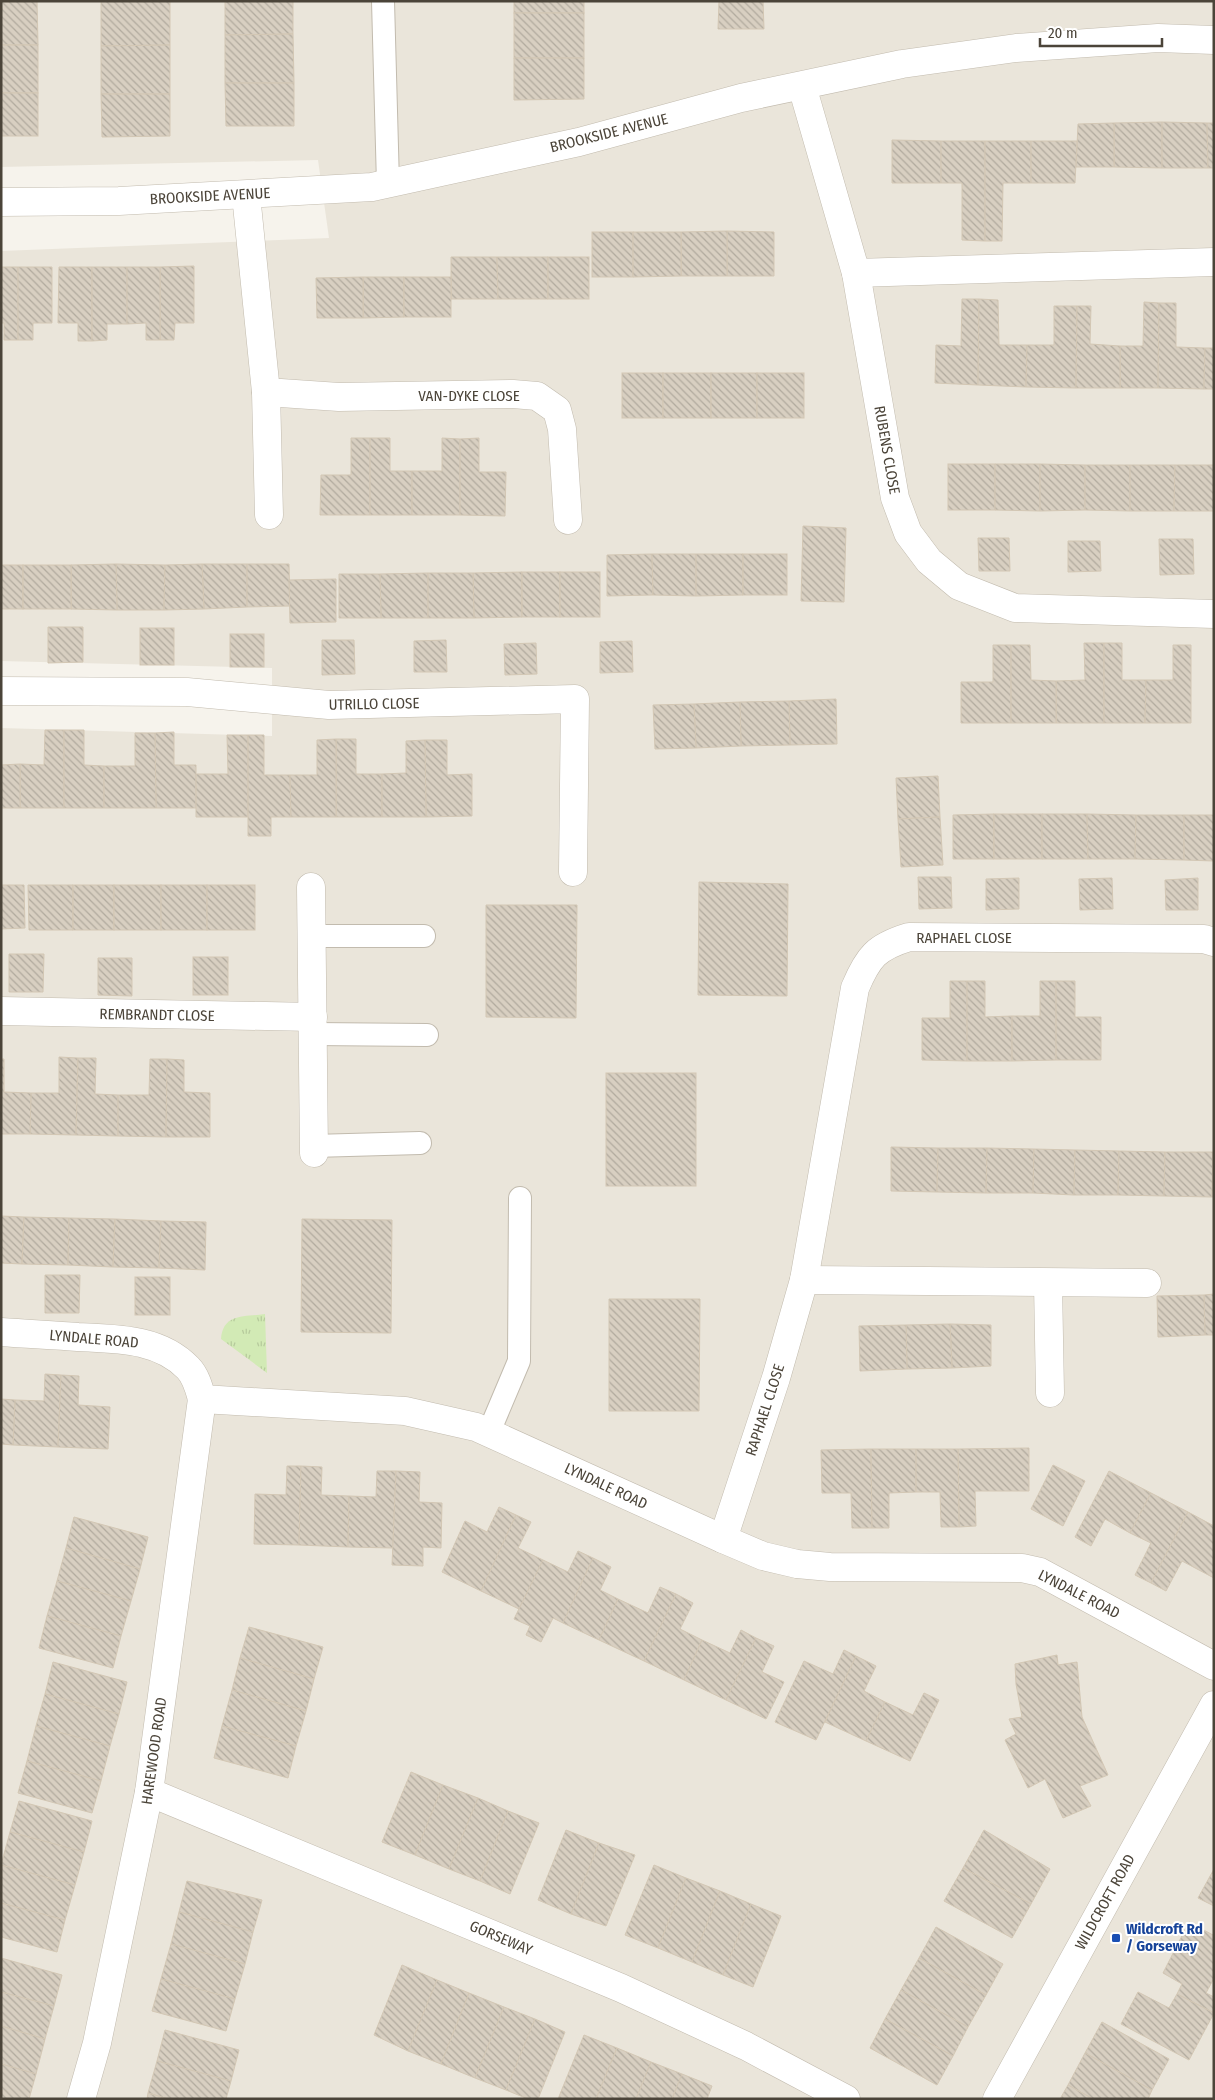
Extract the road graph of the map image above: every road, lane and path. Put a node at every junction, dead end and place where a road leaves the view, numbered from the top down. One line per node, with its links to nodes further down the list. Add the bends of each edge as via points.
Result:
1 (383, 1): 4 (lane)
2 (1214, 40): 3 (street, BROOKSIDE AVENUE, via 1158,38 1016,48 902,64)
3 (802, 86): 4 (street, BROOKSIDE AVENUE, via 741,98 579,142); 8 (street, RUBENS CLOSE)
4 (388, 184): 5 (street, BROOKSIDE AVENUE)
5 (246, 195): 6 (street, BROOKSIDE AVENUE); 9 (street)
6 (1, 202)
7 (1214, 262): 8 (street)
8 (856, 273): 12 (street, RUBENS CLOSE, via 894,498 908,533 929,561 959,586 1015,608)
9 (266, 392): 10 (street); 11 (street, VAN-DYKE CLOSE, via 339,397 537,396 558,410)
10 (269, 515)
11 (568, 520)
12 (1214, 614)
13 (1, 691): 14 (street, UTRILLO CLOSE, via 187,692 329,705 575,699)
14 (573, 872)
15 (311, 887): 16 (street)
16 (312, 936): 17 (lane); 20 (street)
17 (424, 936)
18 (1214, 942): 25 (street, RAPHAEL CLOSE, via 1204,939 908,937 888,944 873,955 855,988)
19 (1, 1011): 20 (street, REMBRANDT CLOSE)
20 (313, 1026): 21 (lane); 23 (street)
21 (427, 1035)
22 (420, 1143): 23 (lane)
23 (314, 1149)
24 (520, 1198): 31 (lane, via 519,1362)
25 (804, 1280): 26 (street); 32 (street, RAPHAEL CLOSE, via 776,1378)
26 (1048, 1283): 27 (street); 29 (street)
27 (1147, 1283)
28 (1, 1332): 30 (street, LYNDALE ROAD, via 130,1340 155,1346 173,1354 190,1369)
29 (1050, 1394)
30 (202, 1399): 31 (street, LYNDALE ROAD, via 405,1411); 35 (street, HAREWOOD ROAD)
31 (489, 1432): 32 (street, LYNDALE ROAD)
32 (723, 1539): 33 (street, LYNDALE ROAD, via 763,1556 796,1564 1022,1568 1040,1572)
33 (1214, 1666)
34 (1214, 1705): 38 (street, WILDCROFT ROAD)
35 (149, 1792): 36 (street, HAREWOOD ROAD, via 97,2043); 37 (street, GORSEWAY, via 621,1988 746,2046)
36 (81, 2099)
37 (846, 2099)
38 (997, 2099)

